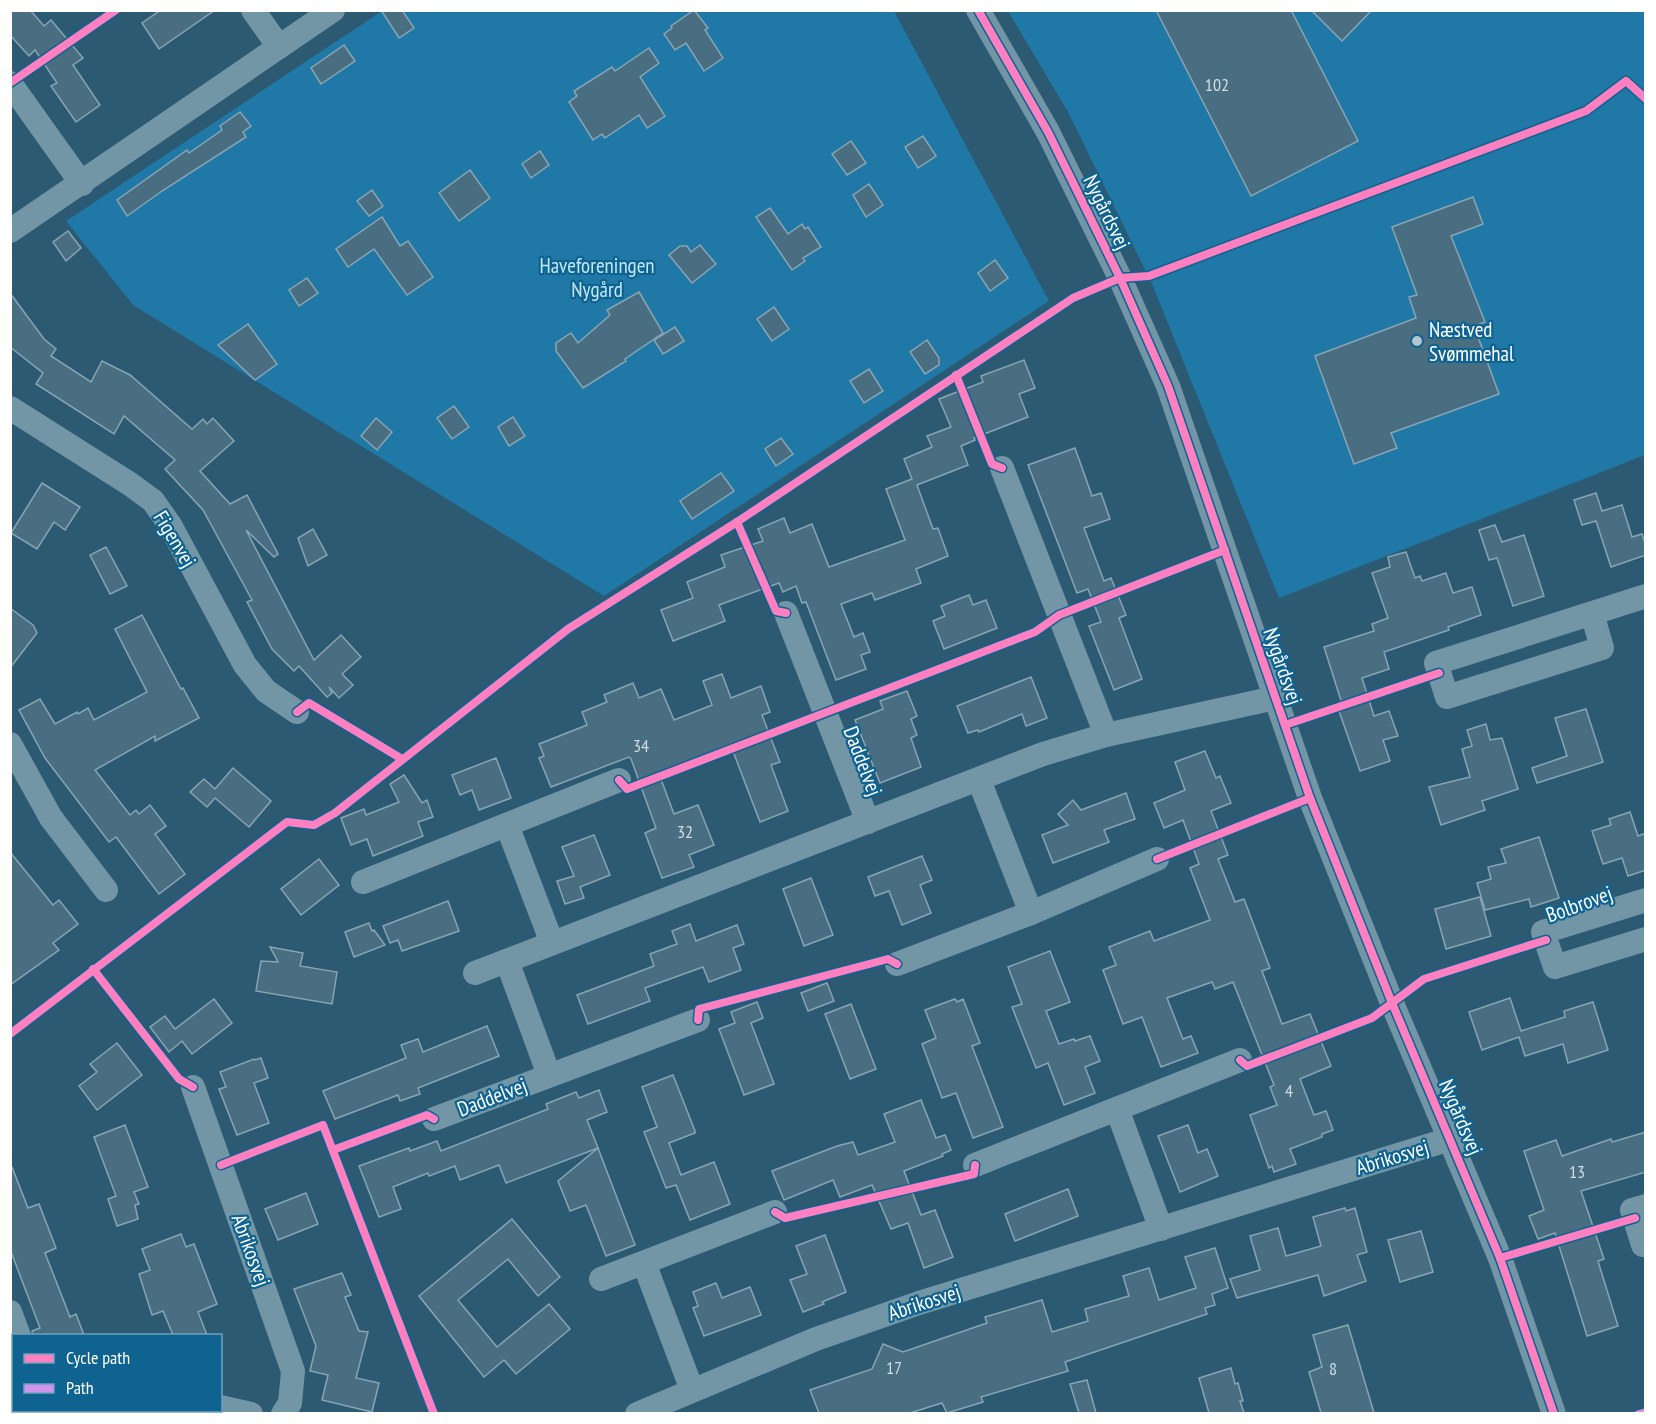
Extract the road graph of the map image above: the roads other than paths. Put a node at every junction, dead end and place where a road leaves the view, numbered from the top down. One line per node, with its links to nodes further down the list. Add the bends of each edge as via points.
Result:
1 (253, 10): 4 (street)
2 (333, 10): 4 (street)
3 (978, 10): 13 (street, Nygårdsvej, via 1048,132 1168,386)
4 (279, 47): 6 (street)
5 (10, 83): 6 (street)
6 (82, 184): 7 (street)
7 (10, 231)
8 (10, 408): 14 (street, Figenvej, via 153,501 170,525 244,665 266,691)
9 (1002, 468): 15 (street)
10 (1646, 596): 12 (street)
11 (786, 613): 19 (street, Daddelvej)
12 (1592, 614): 12 (street, via 1436,663 1447,697 1602,648)
13 (1275, 698): 15 (street, Daddelvej); 37 (street, Nygårdsvej, via 1310,798)
14 (297, 712)
15 (1106, 735): 18 (street, Daddelvej, via 1043,754)
16 (10, 744): 23 (street, via 51,818)
17 (619, 780): 20 (street)
18 (979, 780): 19 (street, Daddelvej); 25 (street)
19 (868, 822): 27 (street, Daddelvej)
20 (507, 825): 22 (street); 27 (street)
21 (1157, 859): 25 (street)
22 (363, 882)
23 (106, 890)
24 (1646, 900): 26 (street, Bolbrovej, via 1543,933 1555,967)
25 (1031, 913): 29 (street)
26 (1646, 939)
27 (552, 943): 28 (street, Daddelvej)
28 (507, 961): 30 (street, Daddelvej); 33 (street, Daddelvej)
29 (897, 964)
30 (474, 972)
31 (699, 1020): 33 (street, Daddelvej)
32 (1240, 1060): 35 (street)
33 (549, 1076): 36 (street, Daddelvej)
34 (193, 1087): 50 (street, Abrikosvej, via 293,1371 291,1403)
35 (1117, 1109): 38 (street); 41 (street)
36 (434, 1119)
37 (1450, 1139): 41 (street, Abrikosvej); 52 (street, Nygårdsvej, via 1500,1258)
38 (975, 1165)
39 (1646, 1206): 42 (street, via 1632,1210)
40 (775, 1212): 43 (street)
41 (1161, 1229): 47 (street, Abrikosvej, via 919,1303 816,1339)
42 (1646, 1245)
43 (644, 1263): 44 (street); 47 (street)
44 (601, 1279)
45 (10, 1312): 46 (street)
46 (19, 1334)
47 (692, 1390): 51 (street, Abrikosvej)
48 (222, 1407): 49 (street)
49 (251, 1413)
50 (282, 1413)
51 (637, 1413)
52 (1554, 1413)

